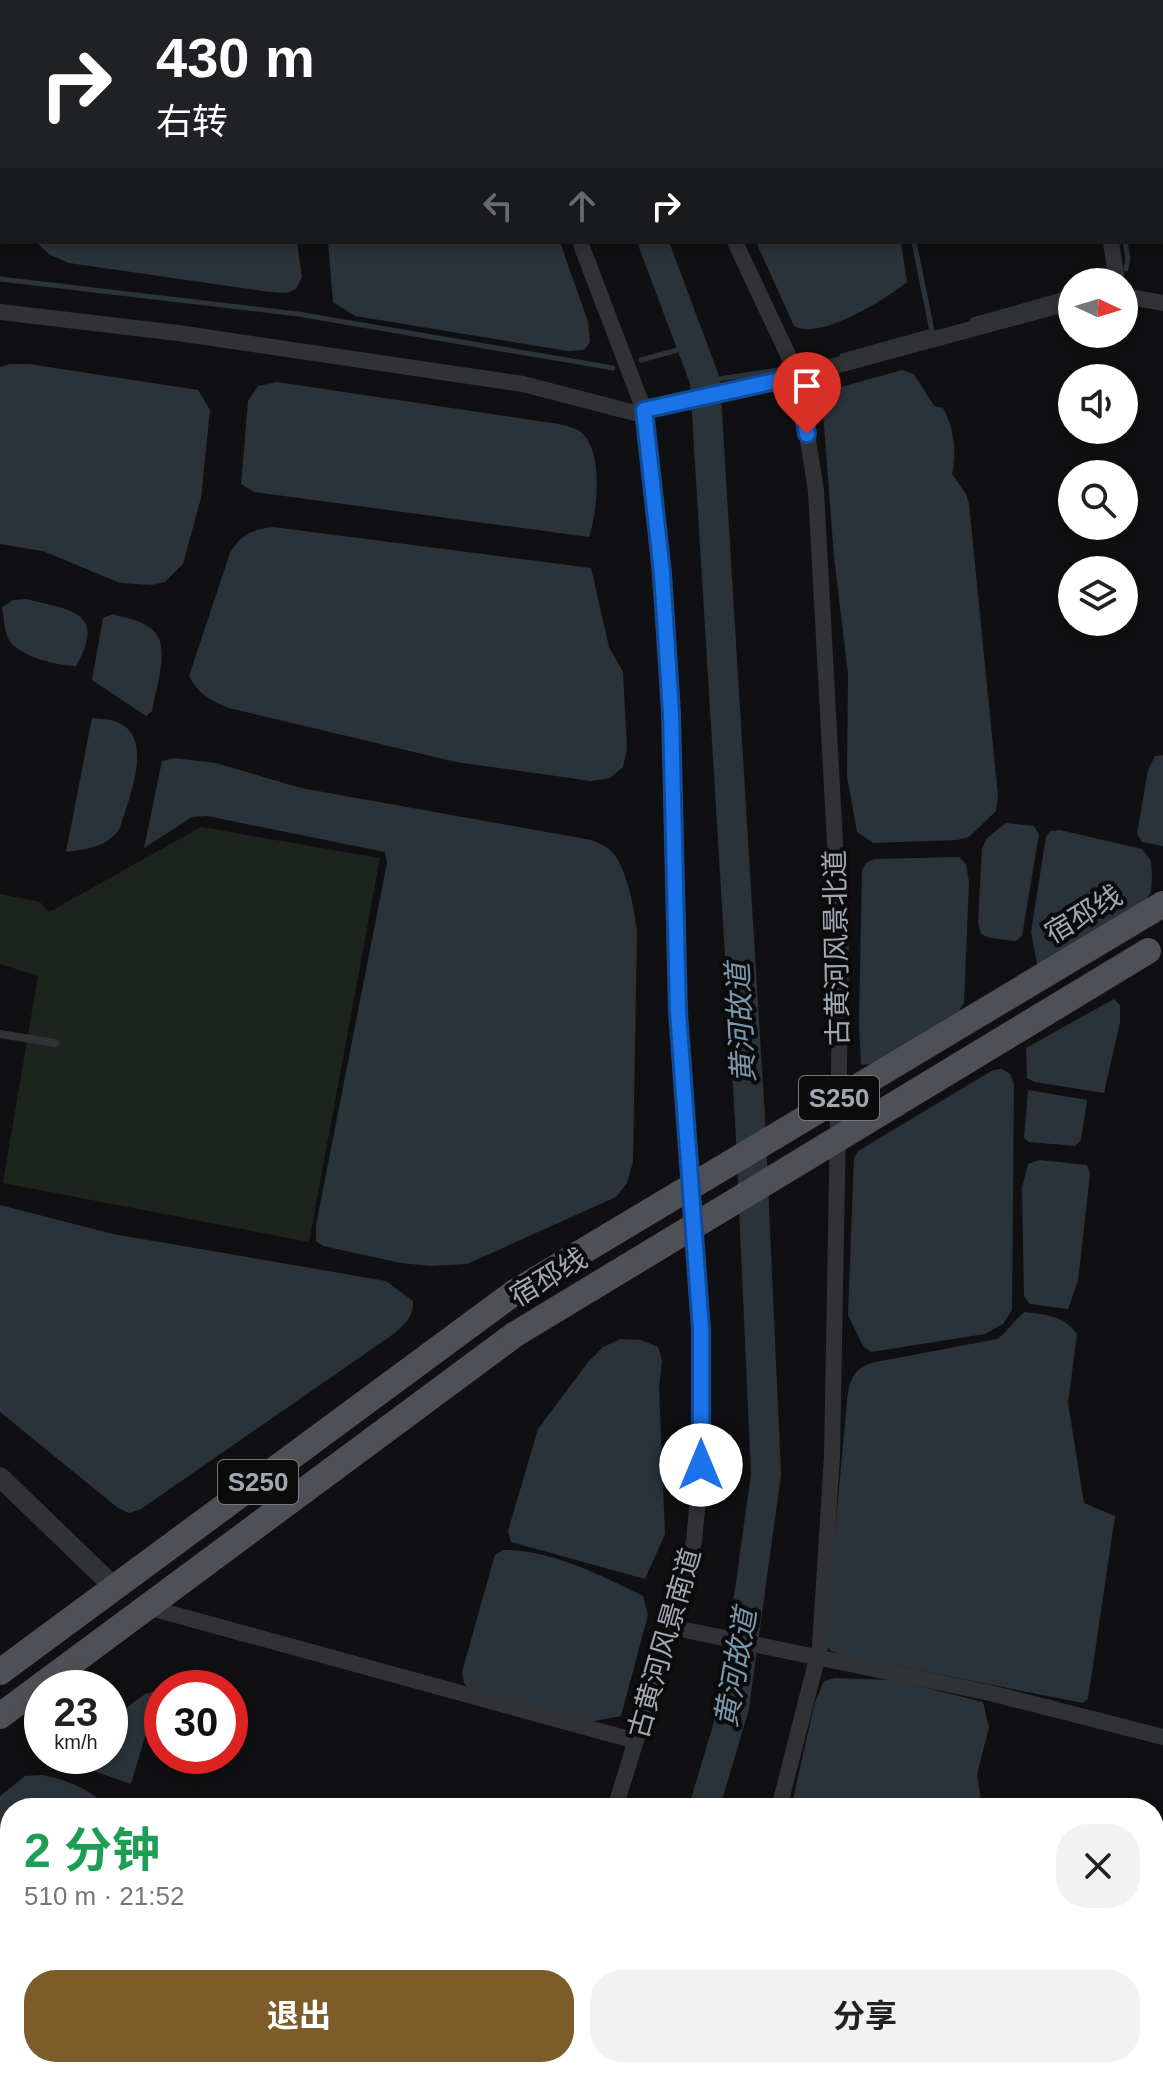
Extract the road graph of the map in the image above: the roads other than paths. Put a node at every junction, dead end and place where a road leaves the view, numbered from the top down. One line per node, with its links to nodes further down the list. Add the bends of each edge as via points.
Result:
1 (581, 244): 10 (street, 古黄河风景南道)
2 (736, 244): 9 (street, 古黄河风景北道)
3 (1111, 244): 4 (street)
4 (1115, 268)
5 (1138, 299): 6 (street)
6 (1163, 303)
7 (1058, 306): 9 (street)
8 (0, 312): 10 (street, via 508,381 635,413)
9 (798, 376): 10 (street); 19 (street, 古黄河风景北道, via 816,491 841,954 832,1456)
10 (650, 408): 18 (street, 古黄河风景南道, via 671,713 678,1012 701,1330 701,1465)
11 (1163, 904): 16 (main road, 宿邳线 / S250, bridge, via 515,1292)
12 (1155, 947): 17 (main road, 宿邳线 / S250, bridge, via 514,1335)
13 (0, 1034): 14 (lane)
14 (55, 1043)
15 (0, 1477): 16 (street)
16 (115, 1588): 20 (main road, 宿邳线 / S250)
17 (147, 1607): 21 (main road, 宿邳线 / S250); 23 (street)
18 (677, 1628): 19 (street); 23 (street, 古黄河风景南道)
19 (810, 1656): 22 (street, via 990,1693); 25 (street, 古黄河风景北道)
20 (0, 1672)
21 (0, 1716)
22 (1163, 1737)
23 (636, 1741): 24 (street, 古黄河风景南道)
24 (618, 1798)
25 (781, 1798)

